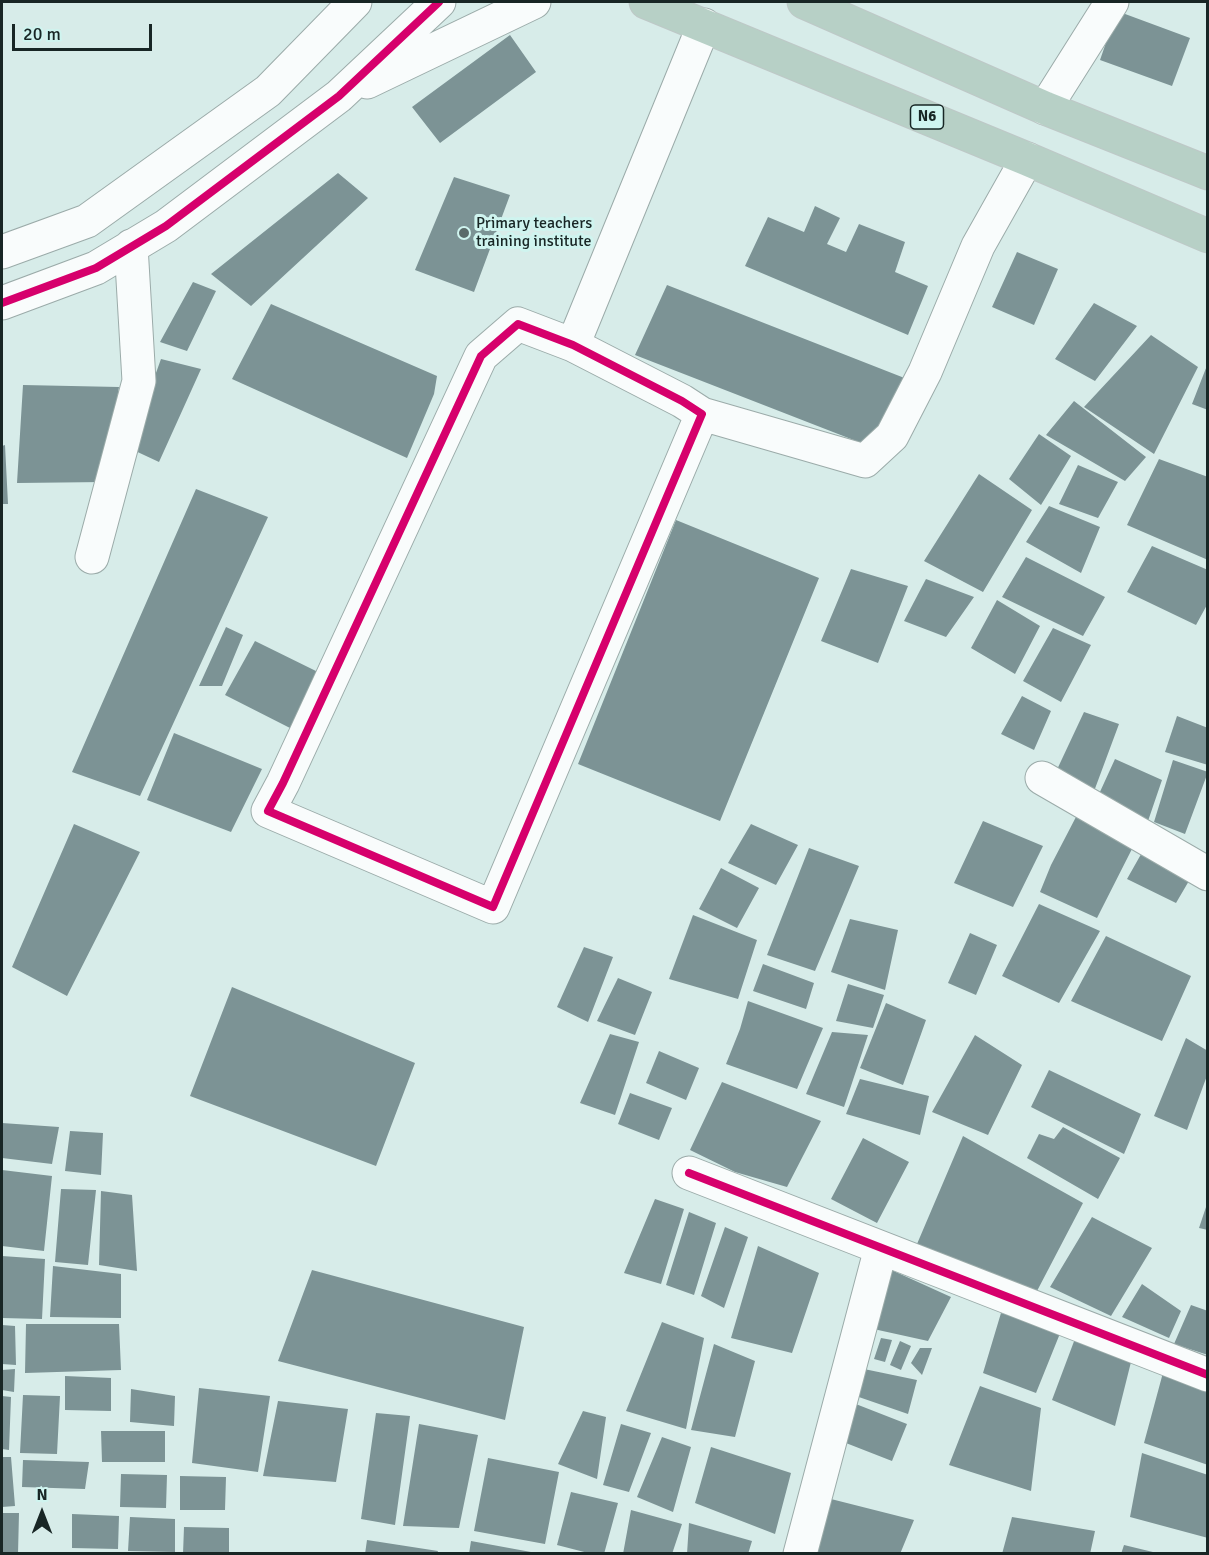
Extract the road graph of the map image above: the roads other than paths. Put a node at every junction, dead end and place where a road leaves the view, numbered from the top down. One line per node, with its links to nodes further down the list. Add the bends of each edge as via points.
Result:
1 (320, 2): 9 (street)
2 (355, 2): 9 (street)
3 (439, 2): 10 (street)
4 (534, 2): 10 (street)
5 (646, 2): 8 (highway, N6)
6 (804, 2): 11 (highway)
7 (1112, 2): 11 (street)
8 (704, 25): 12 (highway, N6); 18 (street)
9 (309, 48): 16 (street, via 268,91 87,221)
10 (339, 96): 15 (street, via 166,226)
11 (1045, 108): 13 (highway)
12 (1027, 159): 14 (highway, N6); 19 (street, via 978,246 925,372 892,436 865,461)
13 (1208, 173)
14 (1208, 236)
15 (131, 246): 17 (street, via 96,268); 20 (street, via 139,381)
16 (2, 252)
17 (2, 303)
18 (573, 345): 19 (street); 19 (street, via 518,324 481,356 268,811 493,907)
19 (702, 414)
20 (92, 557)
21 (1042, 778): 22 (street)
22 (1208, 874)
23 (689, 1173): 24 (street)
24 (881, 1248): 25 (street); 26 (street)
25 (1208, 1374)
26 (800, 1554)

